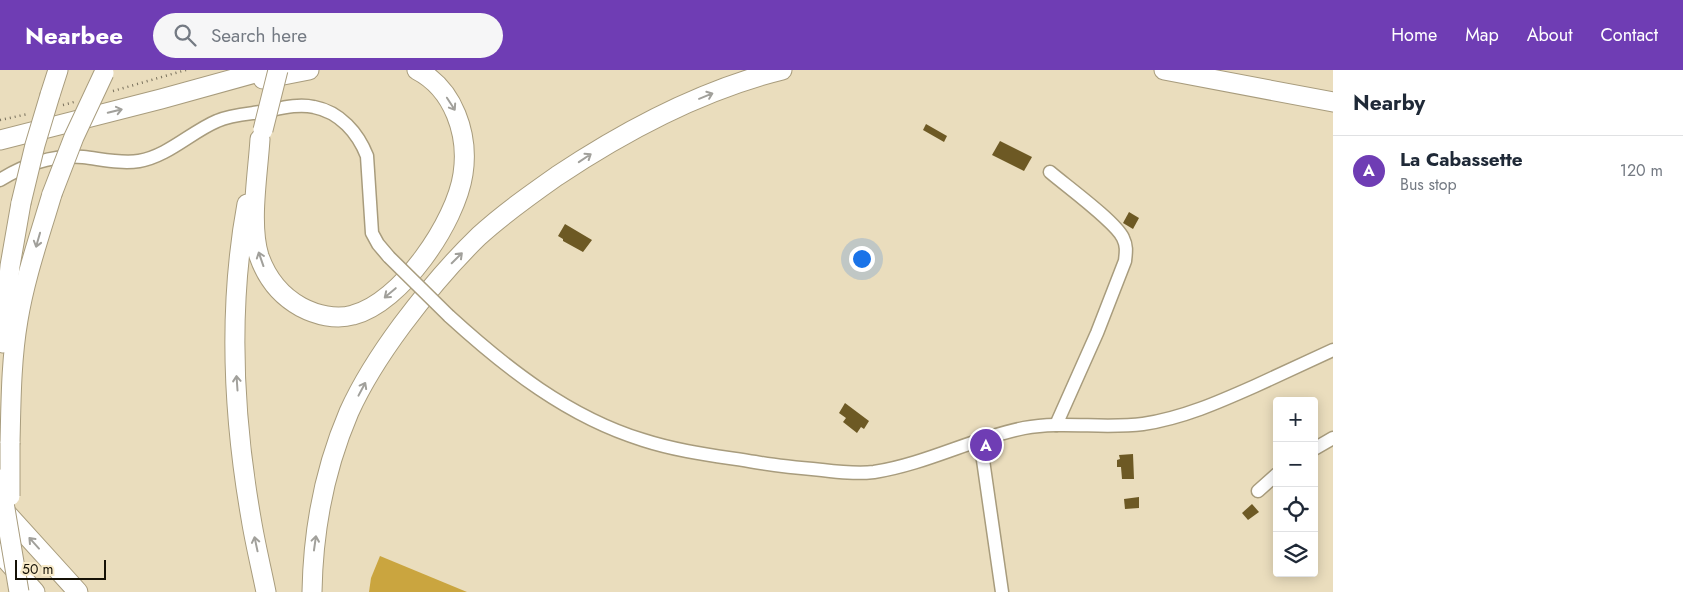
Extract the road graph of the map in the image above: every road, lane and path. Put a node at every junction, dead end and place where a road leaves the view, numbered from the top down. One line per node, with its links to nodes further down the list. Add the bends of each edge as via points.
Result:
1 (58, 70): 17 (highway, bridge, via 21,203 9,275)
2 (266, 70): 10 (highway)
3 (278, 70): 12 (highway, bridge)
4 (310, 70): 10 (highway)
5 (417, 70): 12 (highway, one-way to 12, via 444,94 454,108 464,144 463,174 447,220 418,265 389,295 370,309 352,316 332,317 313,313 280,293 269,278 259,256 255,218)
6 (782, 70): 32 (highway, one-way to 6, via 322,499 350,410 384,350 452,264 526,198 594,151 661,114 719,90)
7 (1164, 70): 11 (highway)
8 (1202, 70): 11 (highway)
9 (105, 72): 26 (highway, one-way to 26, bridge, via 74,137 52,194 18,320 12,380)
10 (161, 99): 13 (highway, one-way to 10)
11 (1333, 101)
12 (262, 134): 31 (highway, one-way to 12, via 242,454 236,373 236,302 241,239)
13 (0, 140)
14 (1050, 172): 18 (street, via 1114,225 1126,249 1125,260 1098,333)
15 (0, 180): 20 (street, bridge, via 59,157 141,161 218,120 293,106 314,106 340,118 363,146 369,174 372,232 389,257 448,316 505,364 574,411 636,438 686,451 775,466 853,473 912,464)
16 (1333, 350): 18 (street, via 1207,408 1174,418 1102,427)
17 (0, 402)
18 (1056, 425): 20 (street)
19 (1333, 438): 21 (street)
20 (978, 440): 33 (street)
21 (1318, 447)
22 (1273, 478): 24 (street)
23 (0, 479): 26 (highway, bridge)
24 (1258, 491)
25 (0, 506): 30 (highway, one-way to 25)
26 (11, 537): 28 (highway, bridge)
27 (0, 553): 29 (highway)
28 (19, 592)
29 (35, 592)
30 (78, 592)
31 (266, 592)
32 (312, 592)
33 (1002, 592)

